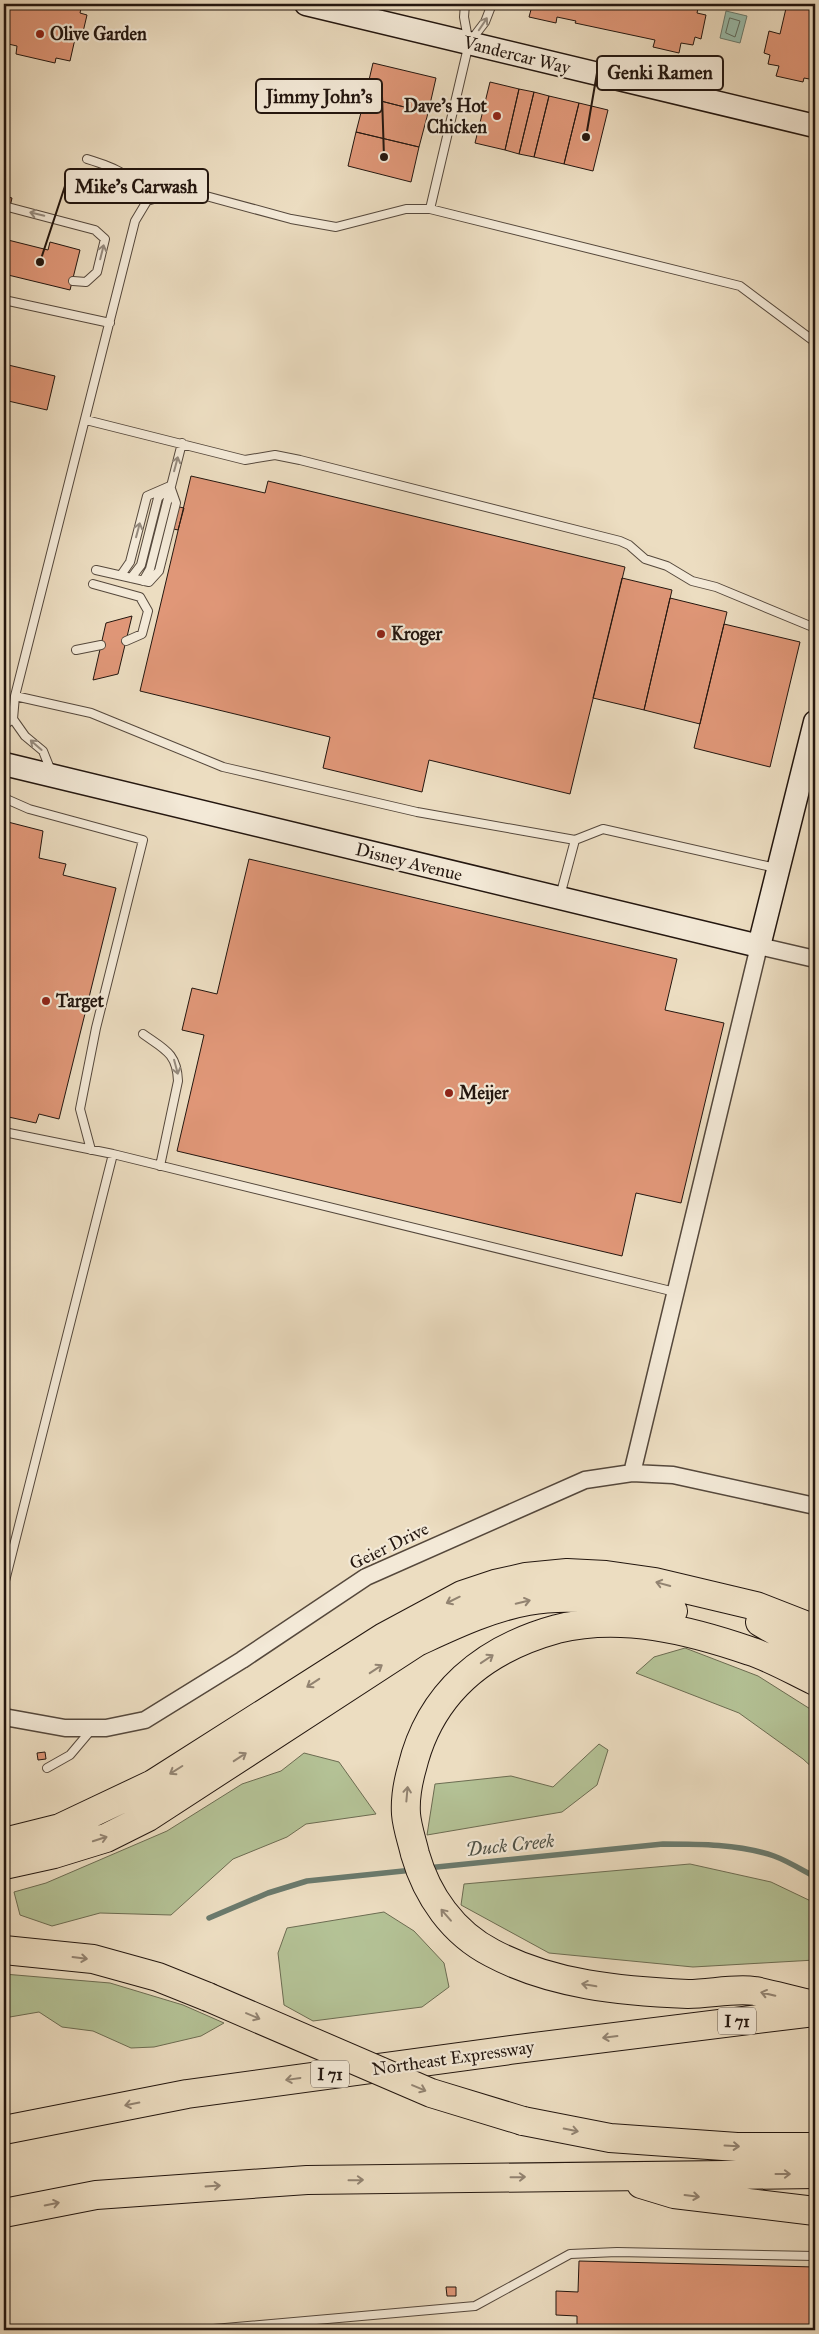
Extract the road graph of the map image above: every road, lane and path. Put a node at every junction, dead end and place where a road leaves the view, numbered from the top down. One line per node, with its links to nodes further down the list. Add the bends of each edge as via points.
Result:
1 (306, 4): 4 (street, Vandercar Way)
2 (465, 4): 4 (lane)
3 (492, 4): 4 (lane, one-way to 3, via 485,22)
4 (469, 43): 5 (street, Vandercar Way); 9 (lane)
5 (815, 126)
6 (88, 159): 7 (lane, via 114,168 132,180)
7 (147, 202): 9 (lane, via 167,195 195,194 336,227 406,209); 12 (lane, via 135,221)
8 (4, 206): 10 (lane, one-way to 8, via 86,282 97,272 105,239 96,230)
9 (430, 209): 13 (lane, via 740,286)
10 (73, 281)
11 (4, 300): 12 (lane)
12 (110, 323): 14 (lane)
13 (815, 342)
14 (86, 420): 15 (lane); 25 (lane)
15 (182, 443): 16 (lane, one-way to 15); 21 (lane, via 245,460 275,455 300,460 620,541 645,559 667,566 692,580)
16 (170, 486): 18 (lane, one-way to 16, via 130,562 147,496); 19 (lane, via 158,498 141,565); 19 (lane, via 150,569 143,581)
17 (96, 570): 18 (lane)
18 (121, 575): 19 (lane)
19 (132, 578)
20 (93, 584): 22 (lane, via 140,597 148,611 142,634)
21 (815, 628)
22 (126, 640)
23 (101, 645): 24 (lane)
24 (76, 650)
25 (15, 696): 26 (lane); 32 (lane, via 91,713 223,767 417,812)
26 (13, 719): 28 (lane); 30 (lane, one-way to 26, via 43,751 25,736)
27 (815, 722): 33 (street)
28 (4, 725)
29 (4, 764): 30 (street, Disney Avenue)
30 (53, 776): 34 (street, Disney Avenue)
31 (4, 798): 39 (lane, via 29,809 143,840 96,1028 80,1109)
32 (575, 840): 33 (lane, via 603,829); 34 (lane)
33 (778, 868): 35 (street)
34 (560, 898): 35 (street, Disney Avenue)
35 (759, 946): 36 (street, Disney Avenue); 42 (street)
36 (815, 959)
37 (143, 1034): 41 (lane, one-way to 41, via 172,1056 178,1068)
38 (4, 1132): 39 (lane)
39 (91, 1150): 40 (lane)
40 (113, 1154): 41 (lane); 45 (lane)
41 (160, 1166): 42 (lane)
42 (675, 1292): 43 (street)
43 (632, 1472): 44 (street, Geier Drive, via 673,1475); 51 (street, Geier Drive, via 585,1480 366,1577 145,1720)
44 (815, 1506)
45 (4, 1585)
46 (710, 1596): 47 (highway, via 756,1606); 48 (highway); 53 (highway, one-way to 53, via 655,1582 567,1573 526,1577 462,1596 384,1637 153,1784 60,1828)
47 (815, 1629)
48 (815, 1654)
49 (815, 1681): 54 (highway, one-way to 49, via 106,1838 148,1817 417,1642 467,1620 529,1600 597,1599 673,1611 739,1634 775,1652); 58 (highway, one-way to 49, via 752,1991 680,1993 612,1989 558,1979 512,1964 472,1942 438,1906 428,1889 406,1813 417,1747 431,1715 455,1685 485,1659 514,1644 559,1629 605,1623 644,1624 679,1630 752,1651)
50 (4, 1717): 51 (street, Geier Drive, via 65,1728)
51 (93, 1728): 52 (lane, via 70,1755)
52 (47, 1768)
53 (4, 1842)
54 (54, 1854): 55 (highway); 56 (highway)
55 (4, 1865)
56 (4, 1873)
57 (4, 1951): 63 (highway, one-way to 63, bridge, via 32,1951 93,1959 158,1977 431,2093 523,2121 610,2138 737,2147)
58 (815, 2006)
59 (815, 2012): 60 (highway, Northeast Expressway / I 71)
60 (658, 2031): 61 (highway, via 711,2041); 62 (highway, Northeast Expressway / I 71, one-way to 62, via 187,2094)
61 (815, 2031)
62 (4, 2130)
63 (815, 2147)
64 (815, 2174): 65 (highway, one-way to 64)
65 (611, 2175): 66 (highway, one-way to 66, via 674,2194); 67 (highway, one-way to 65, via 96,2195 242,2184)
66 (815, 2211)
67 (4, 2213)
68 (815, 2256): 69 (lane, via 570,2254 475,2306)
69 (202, 2330)

